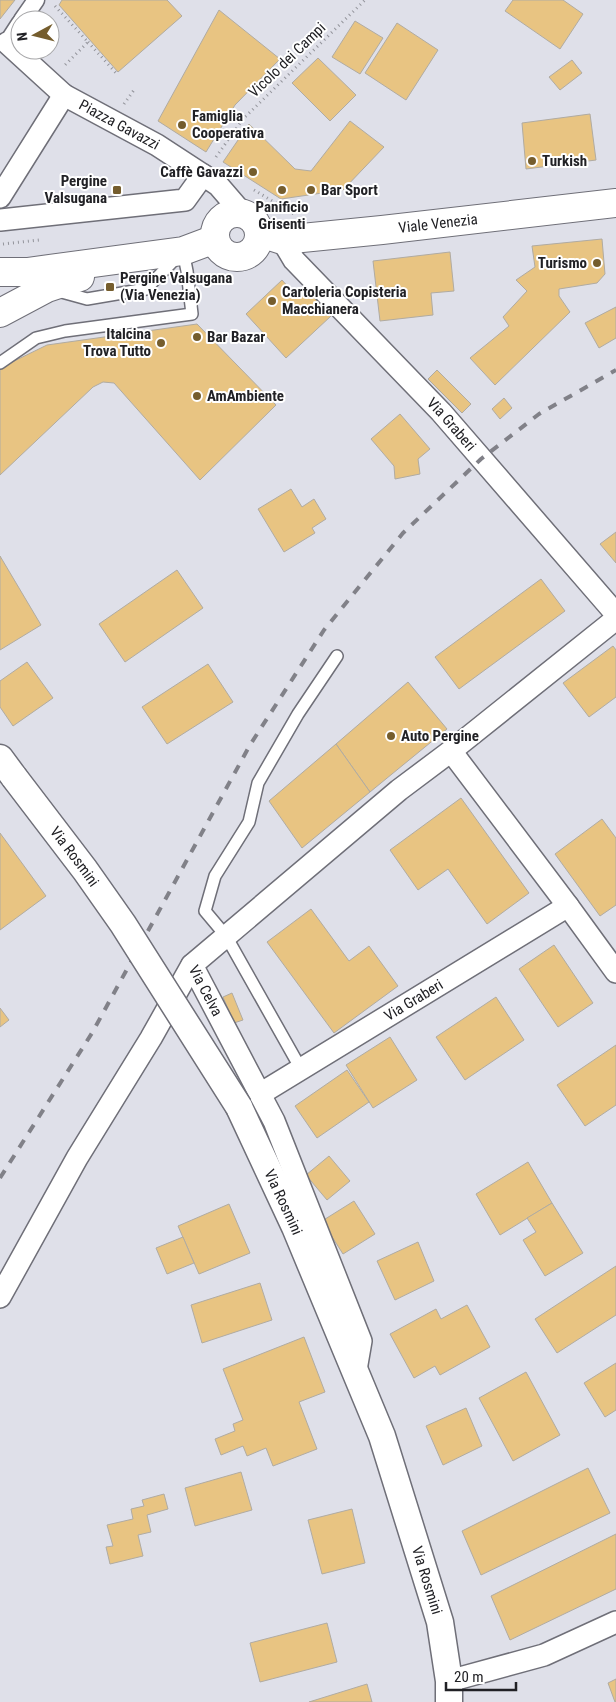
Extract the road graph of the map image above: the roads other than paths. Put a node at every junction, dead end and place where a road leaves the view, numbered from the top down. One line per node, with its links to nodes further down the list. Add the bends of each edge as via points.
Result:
1 (10, 38): 2 (street)
2 (7, 42): 3 (street, Piazza Gavazzi)
3 (64, 95): 4 (street, Piazza Gavazzi); 5 (street, Piazza Gavazzi)
4 (207, 169): 7 (street, via 185,200); 8 (street, Piazza Gavazzi, via 218,185)
5 (0, 197)
6 (616, 202): 8 (main road, Viale Venezia, via 382,230)
7 (0, 220)
8 (262, 229): 9 (main road, Viale Venezia, via 229,214 218,224); 9 (main road, via 256,248 237,258 223,252); 16 (street, Via Graberi, via 441,412)
9 (215, 239): 10 (main road)
10 (183, 251): 11 (main road); 13 (lane, via 146,289 87,299); 15 (lane, via 192,314 65,331 36,338)
11 (144, 257): 12 (main road, via 28,272); 13 (main road)
12 (0, 272)
13 (47, 288): 14 (main road)
14 (0, 313)
15 (0, 363)
16 (616, 614)
17 (616, 619): 19 (street)
18 (338, 656): 22 (lane, via 298,714 258,783 249,822 215,876 205,911)
19 (451, 751): 21 (street); 22 (street, via 399,790)
20 (7, 768): 26 (street, Via Rosmini, bridge, via 85,870)
21 (568, 906): 24 (street); 25 (street, Via Graberi)
22 (226, 936): 23 (street); 25 (lane)
23 (192, 965): 26 (street, Via Celva); 27 (street, Via Celva, via 77,1158)
24 (616, 972)
25 (301, 1069): 26 (street, Via Graberi)
26 (249, 1100): 29 (street, Via Rosmini, via 295,1227 385,1445 440,1622)
27 (0, 1297)
28 (616, 1622): 29 (street, via 544,1655)
29 (449, 1691)

